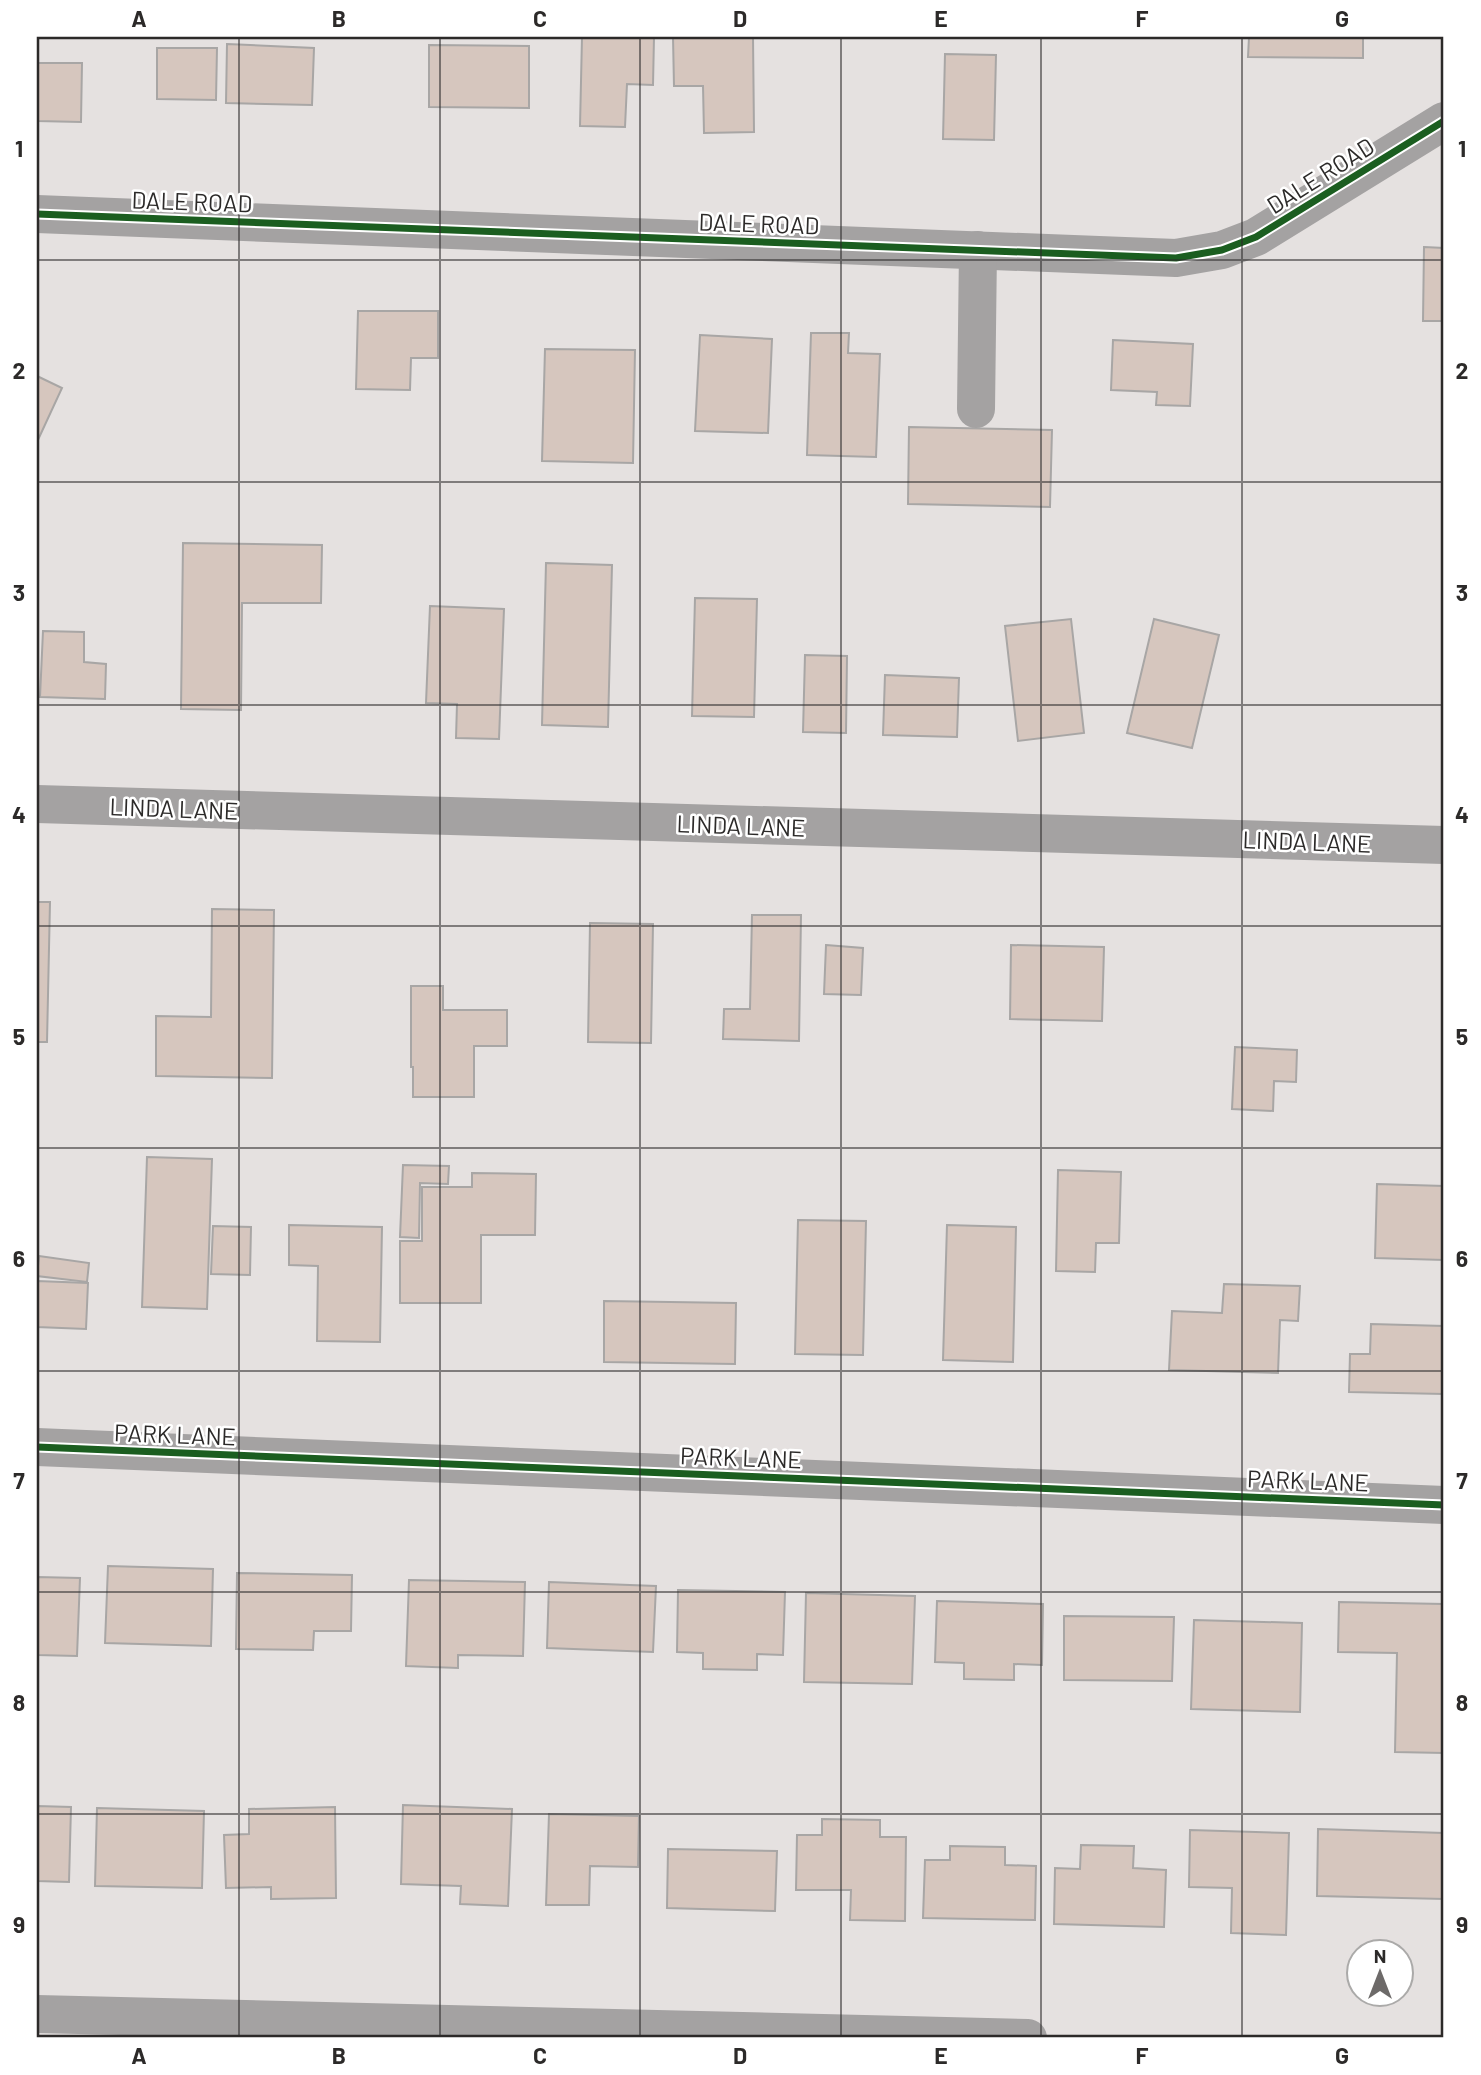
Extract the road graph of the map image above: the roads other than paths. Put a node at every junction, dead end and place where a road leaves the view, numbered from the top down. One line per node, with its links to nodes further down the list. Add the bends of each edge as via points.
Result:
1 (1444, 121): 3 (street, DALE ROAD, via 1256,237 1222,250 1176,258)
2 (37, 214): 3 (street, DALE ROAD)
3 (978, 250): 4 (street)
4 (976, 409)
5 (37, 804): 6 (street, LINDA LANE)
6 (1444, 845)
7 (37, 1447): 8 (street, PARK LANE)
8 (1444, 1505)
9 (37, 2014): 10 (street)
10 (1028, 2038)

